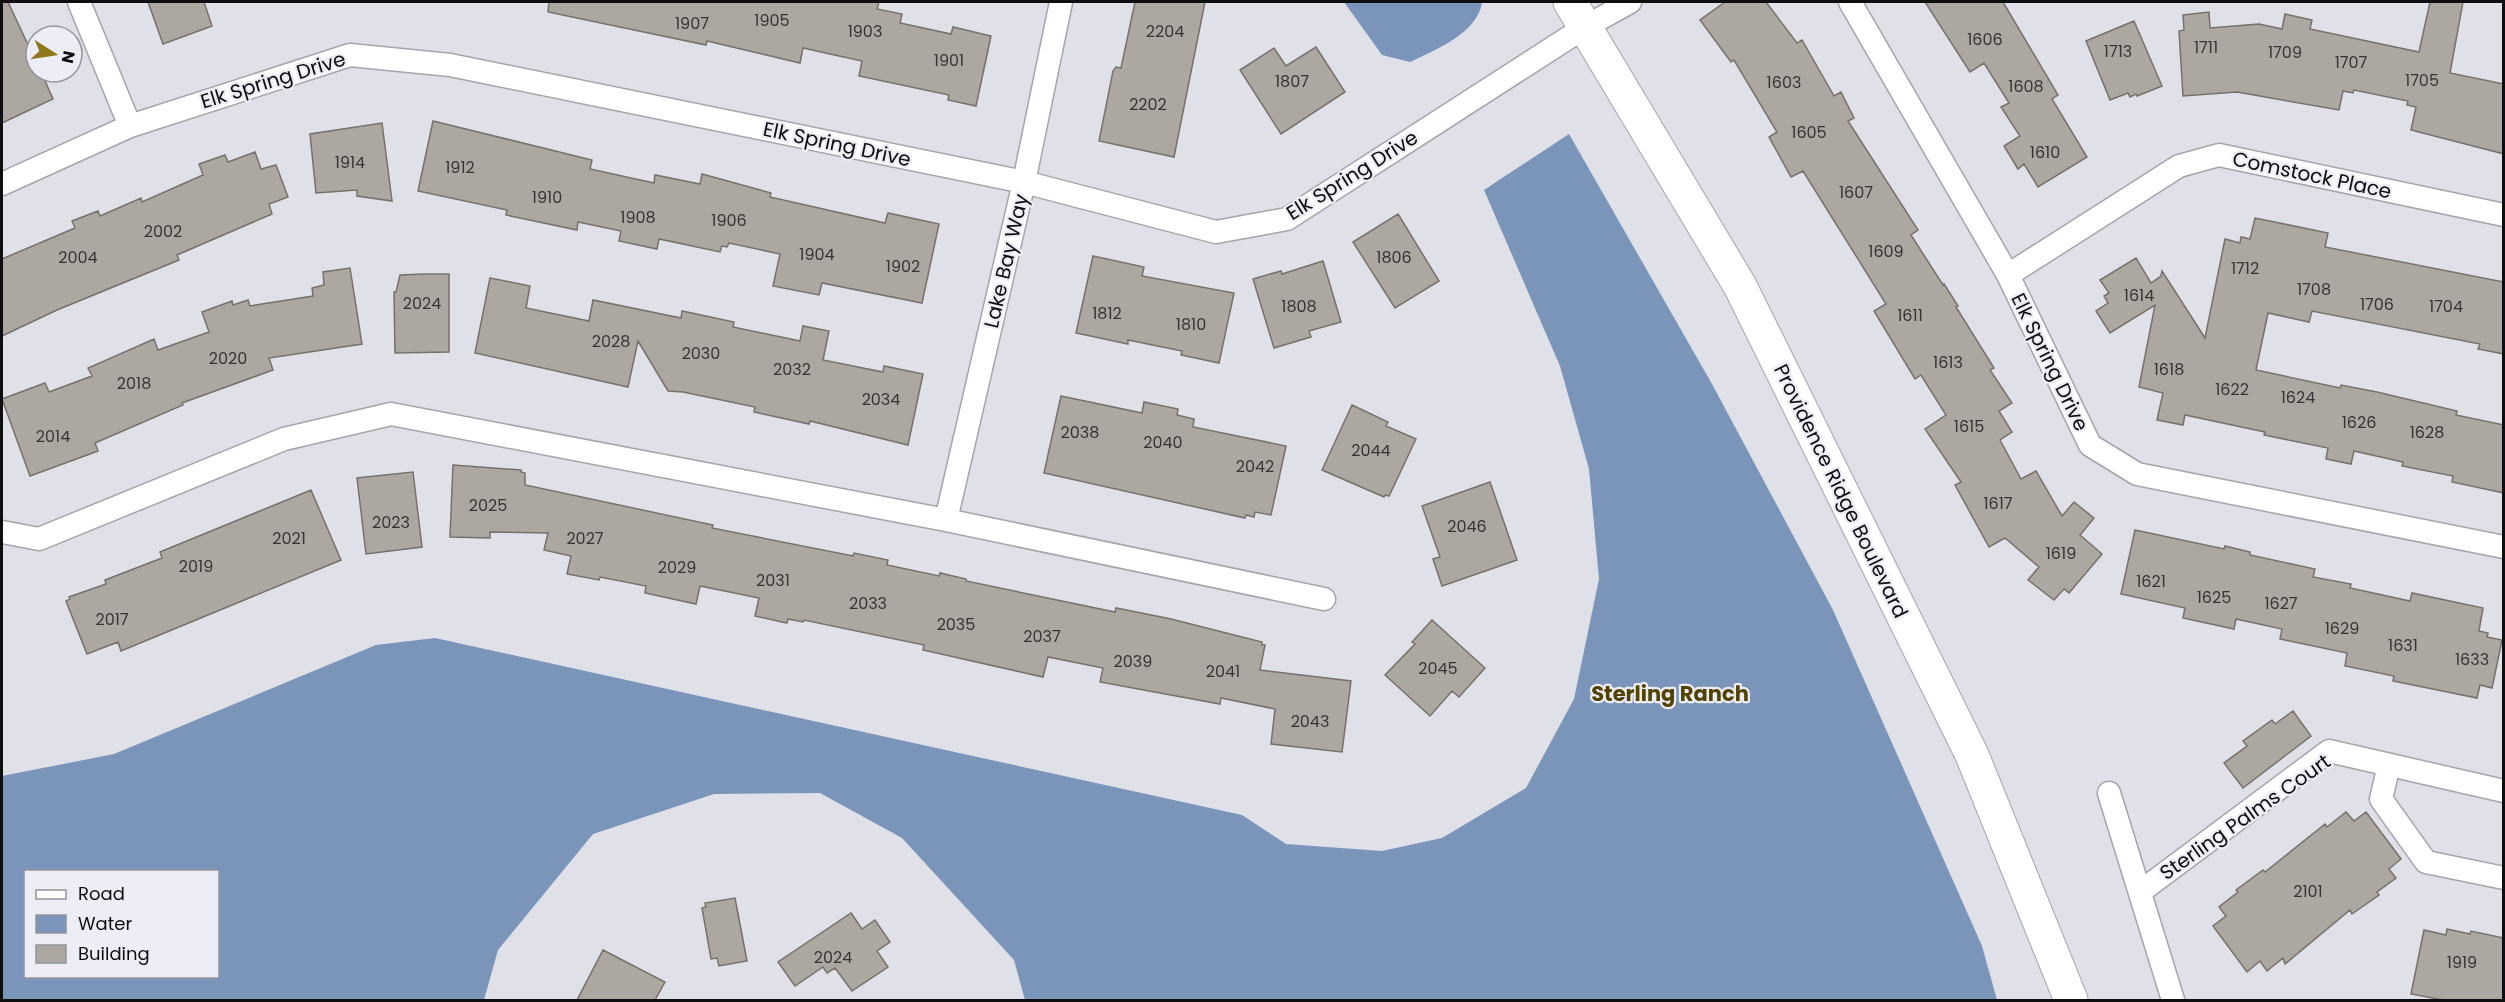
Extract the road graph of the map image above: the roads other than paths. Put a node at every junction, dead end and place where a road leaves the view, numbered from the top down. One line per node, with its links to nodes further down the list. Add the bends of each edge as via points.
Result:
1 (79, 2): 6 (street)
2 (1061, 2): 7 (street, Lake Bay Way)
3 (1630, 2): 5 (street, Elk Spring Drive)
4 (1850, 2): 10 (street, Elk Spring Drive)
5 (1577, 14): 7 (street, Elk Spring Drive, via 1287,219 1216,232); 20 (street, Providence Ridge Boulevard, via 1740,286 1972,755)
6 (130, 126): 7 (street, Elk Spring Drive, via 350,55 450,65); 8 (street, Elk Spring Drive)
7 (1024, 182): 11 (street, Lake Bay Way)
8 (2, 184)
9 (2504, 215): 10 (street, Comstock Place, via 2219,155 2179,166)
10 (2008, 275): 13 (street, Elk Spring Drive, via 2090,445 2138,474)
11 (946, 520): 12 (street, via 391,414 284,439 39,539); 14 (street)
12 (2, 532)
13 (2504, 547)
14 (1324, 599)
15 (2389, 765): 16 (street, Sterling Palms Court); 18 (street, via 2381,799 2426,862); 19 (street, Sterling Palms Court, via 2329,752)
16 (2504, 791)
17 (2109, 793): 19 (street, Sterling Palms Court)
18 (2504, 878)
19 (2139, 892): 21 (street, Sterling Palms Court)
20 (2072, 1000)
21 (2173, 1000)

